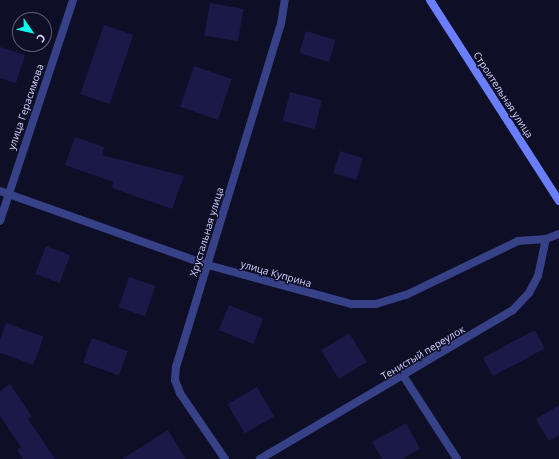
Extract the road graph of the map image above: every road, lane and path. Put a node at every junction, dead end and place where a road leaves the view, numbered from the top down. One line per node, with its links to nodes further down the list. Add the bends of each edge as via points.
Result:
1 (73, 0): 4 (street, улица Герасимова)
2 (285, 0): 9 (street, Хрустальная улица, via 281,24)
3 (430, 0): 5 (main road, Строительная улица)
4 (4, 192): 6 (street, улица Герасимова); 9 (street, улица Куприна)
5 (559, 201)
6 (0, 221)
7 (559, 234): 8 (street)
8 (546, 239): 9 (street, улица Куприна, via 518,241 406,295 376,304 328,300); 10 (street, Тенистый переулок, via 538,276 513,310)
9 (208, 265): 11 (street, Хрустальная улица, via 175,380)
10 (404, 376): 12 (street, Тенистый переулок); 13 (street)
11 (225, 459)
12 (260, 459)
13 (457, 459)

